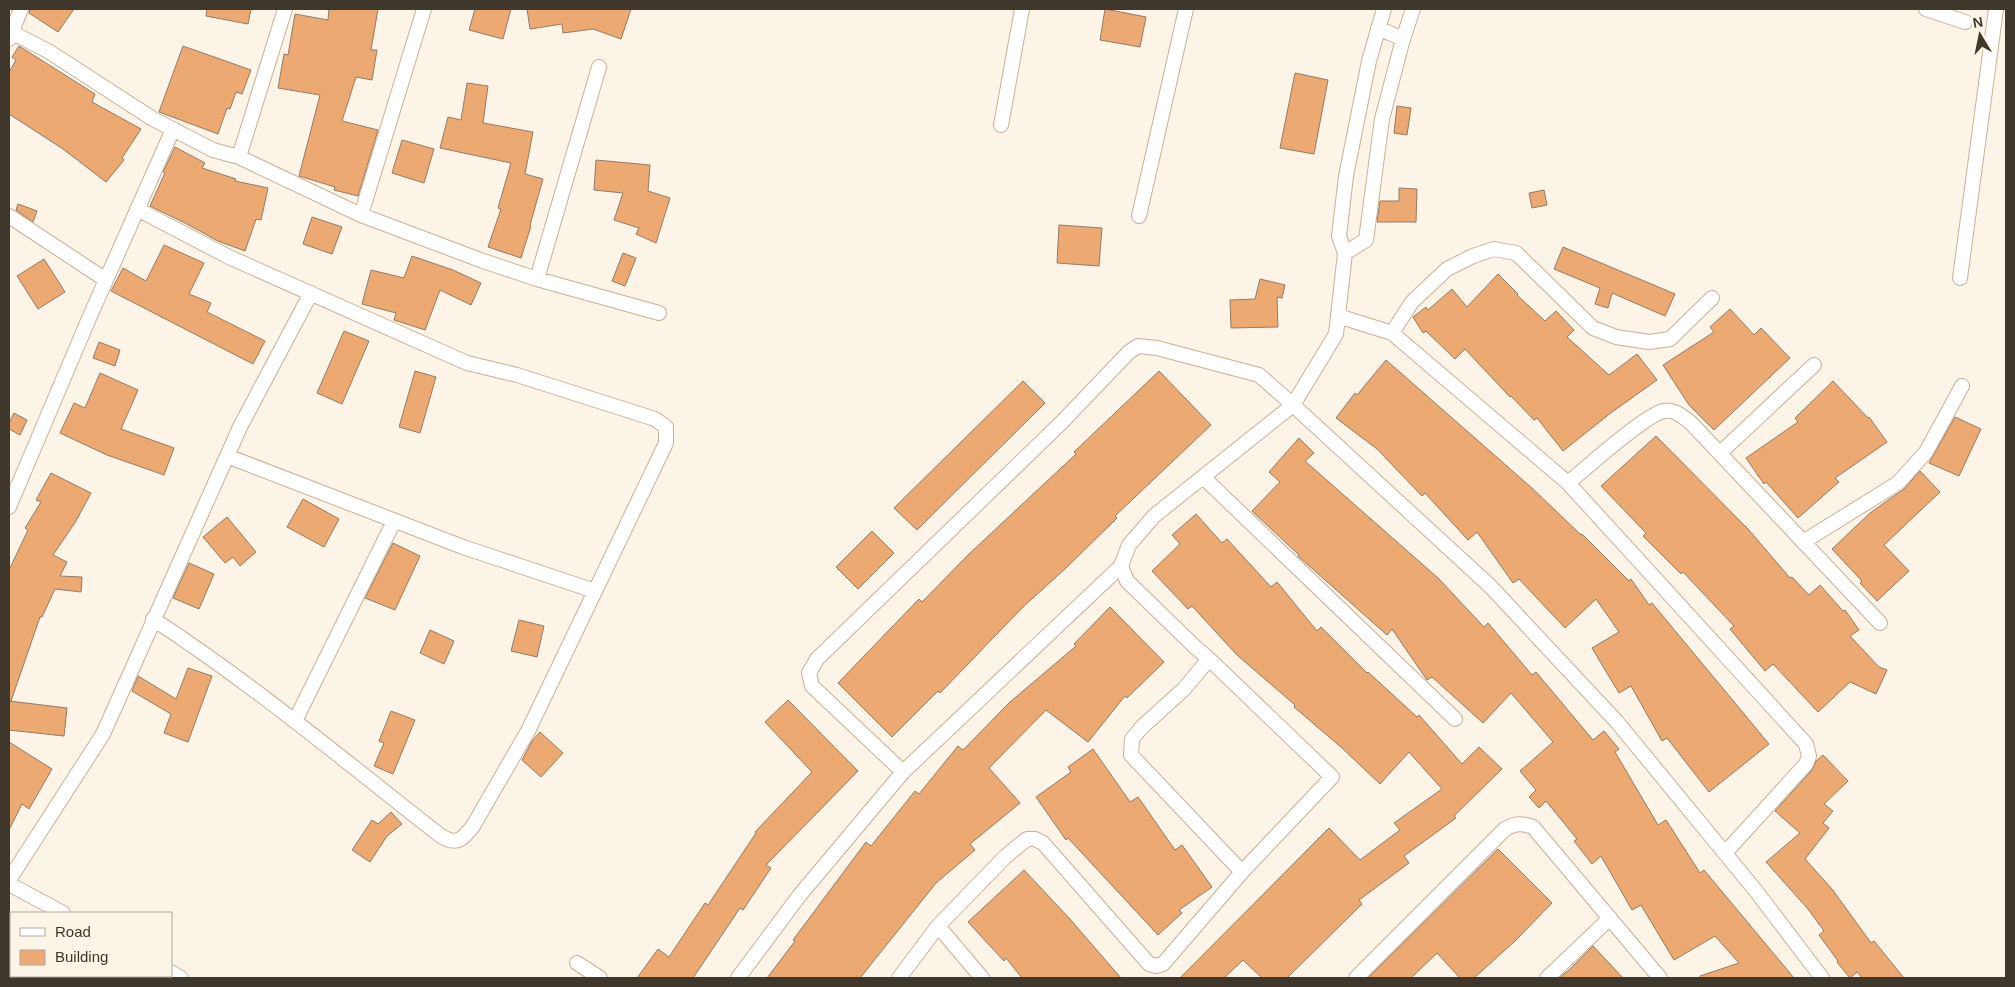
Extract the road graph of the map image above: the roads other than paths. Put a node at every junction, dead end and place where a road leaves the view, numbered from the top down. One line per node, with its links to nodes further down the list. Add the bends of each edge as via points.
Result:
1 (21, 9): 12 (street)
2 (285, 9): 17 (street)
3 (424, 9): 19 (street)
4 (1022, 9): 15 (street)
5 (1186, 9): 21 (street)
6 (1384, 9): 11 (street)
7 (1413, 9): 13 (street)
8 (1926, 9): 10 (street)
9 (1996, 9): 24 (street)
10 (1965, 22)
11 (1378, 28): 13 (street); 22 (street, via 1346,176 1339,236)
12 (10, 35): 16 (street, via 48,51)
13 (1403, 39): 22 (street, via 1382,119 1366,240)
14 (599, 67): 23 (street)
15 (1001, 125)
16 (173, 129): 17 (street, via 212,150); 18 (street)
17 (239, 157): 19 (street)
18 (137, 209): 25 (street); 26 (street, via 229,257)
19 (361, 215): 23 (street)
20 (9, 216): 25 (street)
21 (1139, 216)
22 (1345, 252): 29 (street)
23 (536, 278): 28 (street)
24 (1960, 278)
25 (106, 280): 38 (street)
26 (311, 293): 35 (street); 42 (street, via 467,363 563,389 655,419 666,427 666,443)
27 (1712, 298): 30 (street, via 1670,339 1649,342 1616,337 1593,328 1516,254 1494,249 1448,269 1412,302)
28 (659, 313)
29 (1338, 316): 30 (street); 33 (street, via 1336,334)
30 (1392, 333): 37 (street)
31 (1814, 365): 34 (street)
32 (1962, 386): 40 (street, via 1926,452 1898,483)
33 (1293, 405): 36 (street); 48 (street, via 1259,375 1157,348 1138,346 1129,352 1061,424 816,659 809,673 812,686); 49 (street, via 1490,586 1617,722)
34 (1720, 454): 37 (street, via 1678,413 1664,411 1647,419); 40 (street)
35 (227, 456): 39 (street); 43 (street)
36 (1203, 477): 41 (street, via 1154,516 1129,545); 46 (street)
37 (1568, 483): 49 (street, via 1806,744 1809,756 1806,764)
38 (9, 507)
39 (394, 521): 42 (street); 47 (street)
40 (1803, 542): 44 (street)
41 (1121, 566): 45 (street, via 1127,581); 48 (street)
42 (595, 591): 47 (street, via 528,731 473,826 459,840 449,841 441,836)
43 (153, 619): 47 (street); 51 (street, via 102,734)
44 (1880, 623)
45 (1209, 659): 50 (street, via 1184,689 1132,739 1131,755); 50 (street, via 1332,777)
46 (1455, 719)
47 (295, 721)
48 (903, 772): 57 (street, via 799,896)
49 (1725, 853): 63 (street)
50 (1242, 872): 54 (street, via 1163,964 1156,966 1149,964 1043,843 1035,839 1027,839 1006,856)
51 (9, 882): 52 (street)
52 (61, 912)
53 (1610, 918): 60 (street, via 1533,828 1524,823 1516,824 1505,829); 61 (street); 62 (street)
54 (938, 926): 58 (street); 59 (street)
55 (577, 963): 56 (street)
56 (600, 978)
57 (738, 978)
58 (899, 978)
59 (982, 978)
60 (1356, 978)
61 (1547, 978)
62 (1660, 978)
63 (1822, 978)

